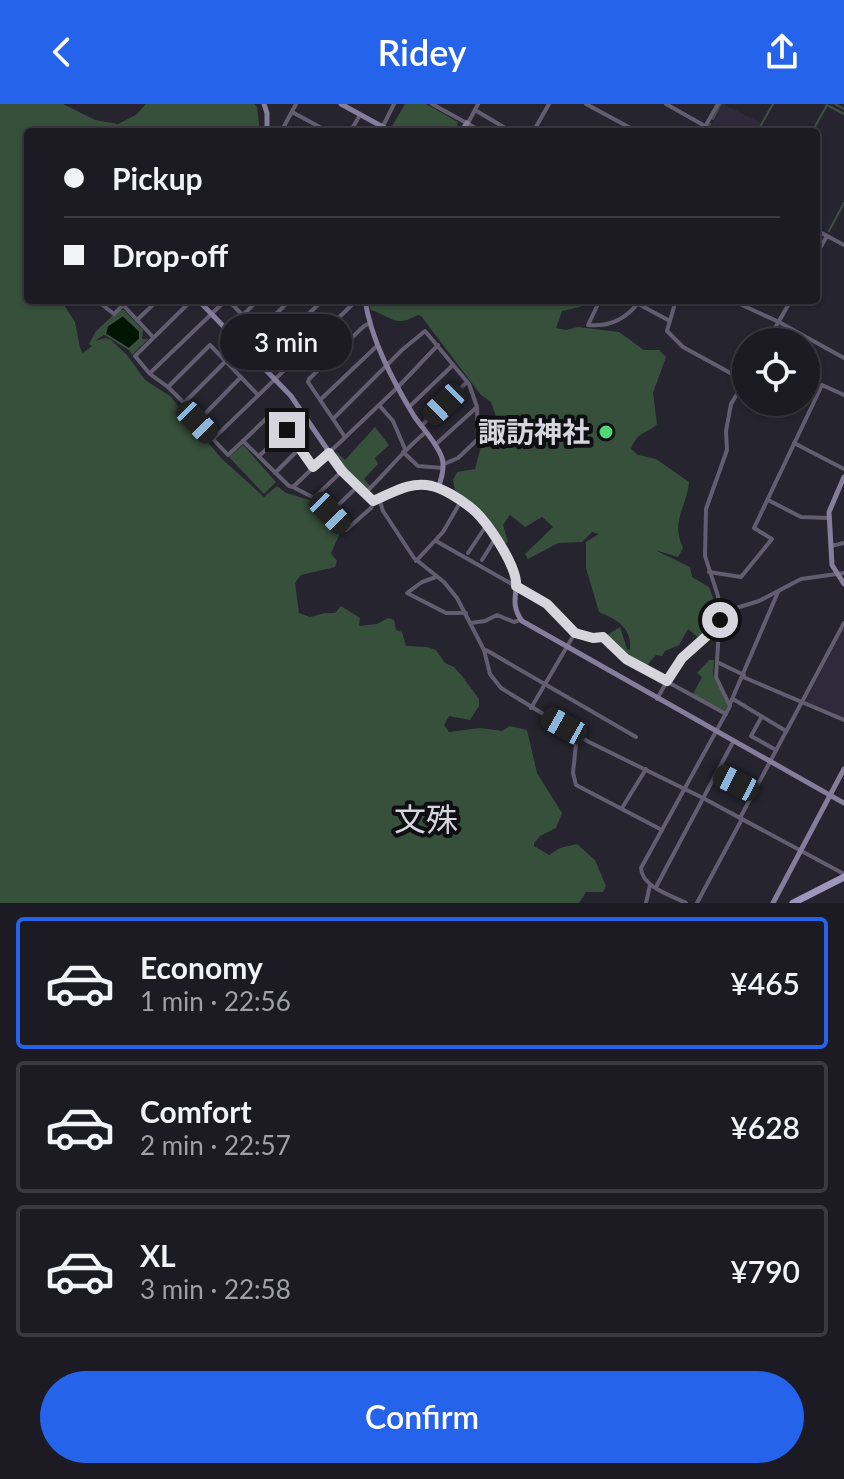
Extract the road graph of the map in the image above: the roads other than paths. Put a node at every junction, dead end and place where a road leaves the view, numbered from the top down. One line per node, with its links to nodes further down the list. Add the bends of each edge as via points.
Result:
1 (264, 104): 18 (street)
2 (296, 104): 12 (street)
3 (341, 104): 13 (street)
4 (394, 104): 16 (street)
5 (432, 104): 14 (street)
6 (478, 104): 11 (street)
7 (549, 104): 26 (street)
8 (586, 104): 15 (street)
9 (666, 104): 17 (street)
10 (718, 104): 17 (street)
11 (475, 110): 14 (street); 25 (street)
12 (292, 112): 19 (street); 20 (street)
13 (360, 115): 16 (street); 21 (street)
14 (467, 123): 23 (street); 24 (street)
15 (620, 123): 27 (street); 28 (street)
16 (383, 126): 22 (street)
17 (705, 126)
18 (267, 128)
19 (283, 128)
20 (322, 128)
21 (352, 128)
22 (386, 128)
23 (464, 128)
24 (476, 128)
25 (505, 128)
26 (535, 128)
27 (617, 128)
28 (630, 128)
29 (820, 232): 30 (street)
30 (827, 236): 31 (street); 32 (street)
31 (844, 245)
32 (820, 248)
33 (101, 304): 50 (street, via 114,314)
34 (154, 304): 53 (street)
35 (188, 304): 59 (street)
36 (202, 304): 51 (street)
37 (223, 304): 51 (street)
38 (231, 304): 52 (street)
39 (254, 304): 52 (street)
40 (286, 304): 58 (street)
41 (319, 304): 62 (street)
42 (353, 304): 65 (street)
43 (366, 304): 56 (street)
44 (598, 304): 45 (street, via 588,325 612,324)
45 (637, 304)
46 (640, 304): 54 (street)
47 (674, 304): 54 (street)
48 (740, 304): 55 (street)
49 (789, 304): 55 (street)
50 (123, 305): 53 (street)
51 (212, 314): 69 (street); 71 (street)
52 (243, 315): 58 (street)
53 (137, 320): 59 (street)
54 (668, 320): 68 (street, via 667,331 683,347)
55 (779, 322): 57 (street); 63 (street)
56 (368, 324): 60 (street); 77 (street, via 309,379)
57 (775, 328)
58 (259, 331): 62 (street)
59 (153, 337): 69 (street, via 135,356)
60 (378, 345): 66 (street); 77 (street)
61 (438, 345): 66 (street, via 422,331); 67 (street); 73 (street)
62 (274, 347): 65 (street)
63 (844, 358)
64 (226, 361): 70 (street); 74 (street, via 210,345); 79 (street)
65 (290, 364): 71 (street)
66 (388, 364): 73 (street); 83 (street)
67 (453, 365): 72 (street); 81 (street)
68 (732, 373)
69 (150, 374): 74 (street)
70 (241, 377): 75 (street); 84 (street)
71 (275, 379): 75 (street); 94 (street)
72 (467, 382): 82 (street); 85 (street)
73 (399, 386): 80 (street); 81 (street)
74 (168, 387): 79 (street)
75 (258, 395): 88 (street)
76 (844, 395): 90 (street, via 822,385)
77 (320, 400): 83 (street)
78 (732, 402): 120 (street, via 727,450 706,509)
79 (184, 403): 84 (street)
80 (379, 405): 87 (street); 93 (street, via 393,421)
81 (409, 407): 85 (street)
82 (477, 407): 91 (street); 96 (street, via 478,439)
83 (333, 419): 87 (street)
84 (197, 422): 88 (street)
85 (424, 429): 91 (street); 93 (street)
86 (287, 430): 89 (street, via 274,411); 92 (street); 95 (street)
87 (345, 437): 94 (street)
88 (213, 439): 89 (street, via 228,455)
89 (243, 441): 95 (street)
90 (794, 443): 98 (street); 108 (street)
91 (435, 445): 96 (street)
92 (300, 449): 97 (street); 100 (street)
93 (404, 450): 96 (street, via 418,466); 105 (street)
94 (329, 453): 97 (street); 99 (street)
95 (259, 456): 100 (street)
96 (443, 466): 104 (street)
97 (313, 467): 102 (street)
98 (844, 469)
99 (342, 471): 103 (street); 106 (street)
100 (275, 473): 102 (street)
101 (844, 477): 111 (street)
102 (293, 487): 106 (street)
103 (357, 487): 105 (street); 110 (street)
104 (438, 489): 107 (street, via 408,485); 109 (street)
105 (364, 494): 107 (street)
106 (314, 498): 110 (street)
107 (377, 500): 110 (street, via 346,530); 119 (street)
108 (768, 500): 111 (street, via 801,517); 120 (street, via 754,528 772,539 764,551 741,577)
109 (461, 501): 112 (street); 114 (street)
110 (330, 513)
111 (829, 518): 116 (street)
112 (486, 526): 113 (street); 117 (street)
113 (495, 539): 118 (street); 125 (street, via 514,568)
114 (436, 541): 119 (street); 125 (street)
115 (844, 543): 116 (street)
116 (831, 546): 122 (street)
117 (468, 553)
118 (482, 560)
119 (416, 561): 123 (street)
120 (709, 572): 128 (street)
121 (844, 573): 122 (street)
122 (836, 575): 124 (street); 126 (street, via 801,579)
123 (437, 576): 127 (street); 127 (street, via 407,593 446,613)
124 (844, 584)
125 (516, 586): 129 (street, via 514,604); 133 (street, via 547,604)
126 (779, 590): 128 (street); 137 (street)
127 (466, 613): 130 (street)
128 (720, 613): 132 (street)
129 (520, 620): 130 (street, via 497,615); 134 (street)
130 (471, 623): 135 (street)
131 (844, 623): 142 (street)
132 (719, 625): 136 (street); 138 (street, via 682,658)
133 (575, 633): 134 (street); 138 (street, via 603,637 626,659)
134 (566, 647): 139 (street); 140 (street)
135 (484, 650): 139 (street); 143 (street, via 490,674 501,688)
136 (717, 662): 137 (street); 141 (street, via 716,677)
137 (744, 676): 141 (street); 142 (street)
138 (667, 681): 140 (street); 144 (street)
139 (545, 684): 143 (street); 150 (street)
140 (657, 699): 148 (street)
141 (732, 702): 144 (street); 145 (street)
142 (802, 704): 146 (street); 147 (street)
143 (531, 708): 149 (street)
144 (726, 714): 148 (street)
145 (761, 718): 147 (street); 152 (street, via 751,736)
146 (844, 720)
147 (787, 731): 152 (street)
148 (716, 733): 151 (street); 157 (street)
149 (577, 734): 154 (street); 162 (street, via 576,785)
150 (636, 737)
151 (733, 742): 153 (street); 156 (street)
152 (776, 750): 153 (street)
153 (770, 763): 158 (street); 159 (street)
154 (646, 769): 157 (street); 162 (street)
155 (844, 769): 159 (street)
156 (717, 773): 158 (street); 160 (street)
157 (684, 789): 160 (street); 164 (street)
158 (754, 792): 163 (street)
159 (830, 795): 161 (street); 165 (street)
160 (703, 798): 163 (street); 167 (street)
161 (844, 803)
162 (622, 808): 164 (street)
163 (741, 818): 165 (street); 170 (street)
164 (662, 830): 167 (street, via 641,868)
165 (801, 851): 166 (street); 171 (street)
166 (844, 875): 172 (main road)
167 (653, 886): 168 (street); 169 (street)
168 (646, 903)
169 (686, 903)
170 (697, 903)
171 (773, 903)
172 (793, 903)

